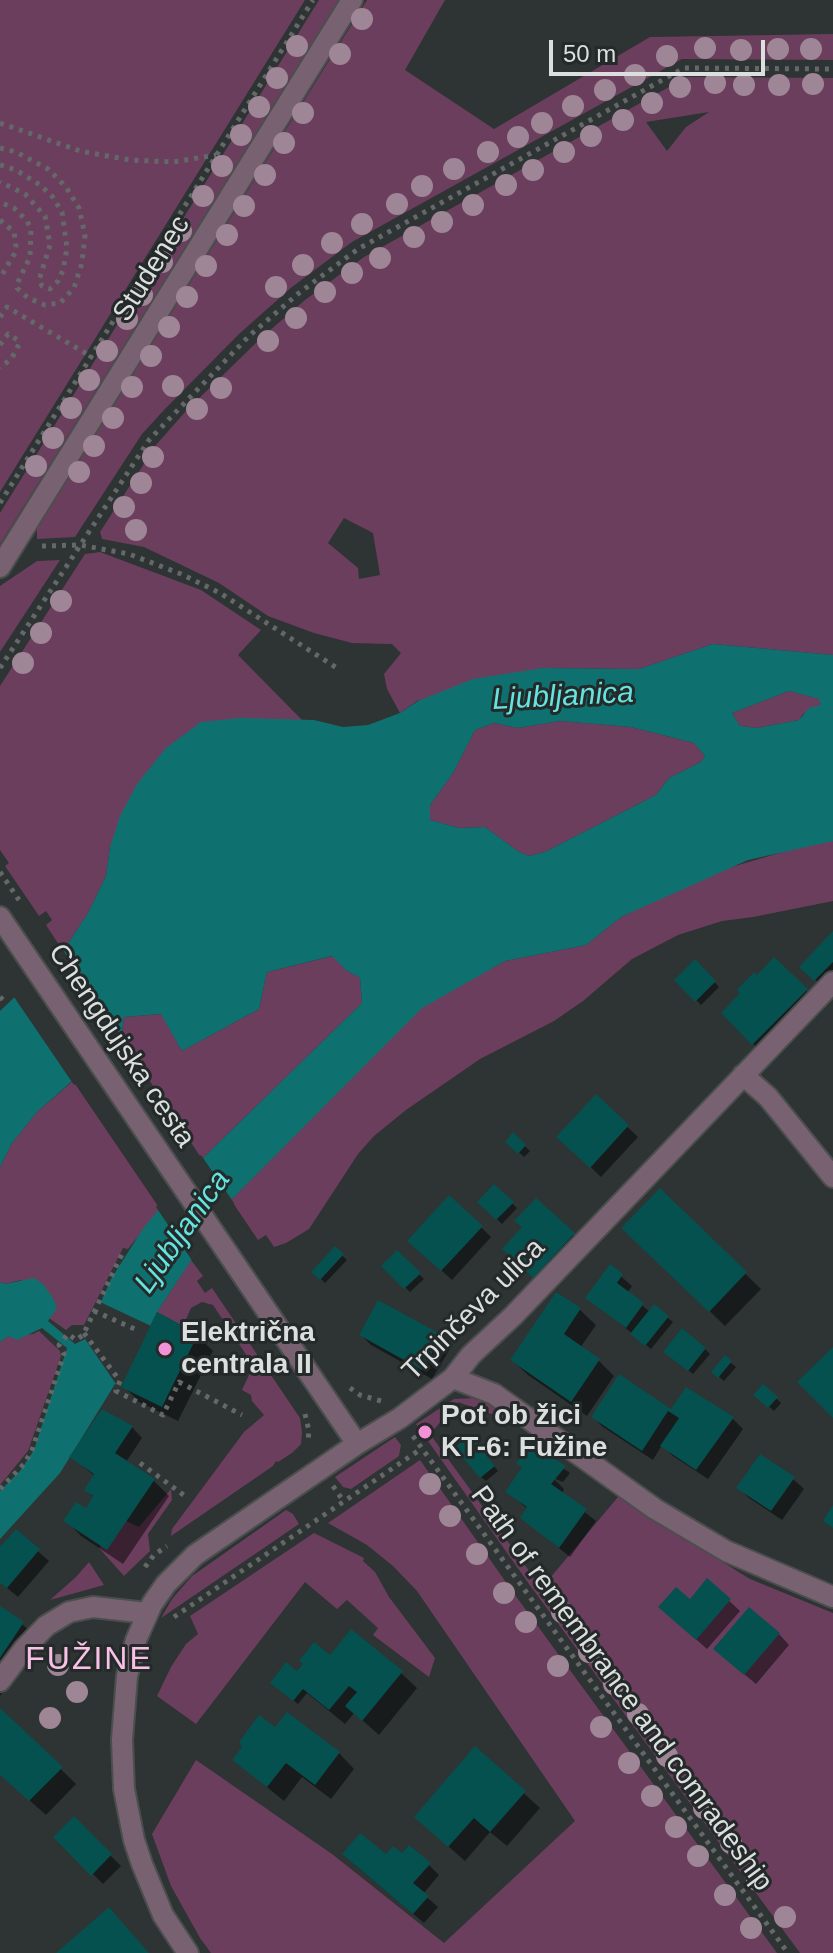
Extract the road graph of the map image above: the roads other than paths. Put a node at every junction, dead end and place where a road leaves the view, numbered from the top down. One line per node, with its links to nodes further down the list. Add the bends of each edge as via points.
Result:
1 (352, 0): 2 (street, Studenec)
2 (3, 562)
3 (0, 917): 8 (street, Chengdujska cesta)
4 (833, 982): 5 (street, Trpinčeva ulica)
5 (743, 1075): 6 (street, via 768,1097); 7 (street, Trpinčeva ulica)
6 (833, 1177)
7 (453, 1378): 8 (street, Trpinčeva ulica); 9 (street, via 494,1394 655,1509 726,1551)
8 (357, 1444): 10 (street, Trpinčeva ulica, via 195,1555 166,1584)
9 (833, 1597)
10 (155, 1619): 11 (street, via 93,1607 69,1612 46,1626); 12 (street, Trpinčeva ulica, via 133,1650 125,1690 124,1789 142,1864 163,1915)
11 (0, 1681)
12 (188, 1953)

